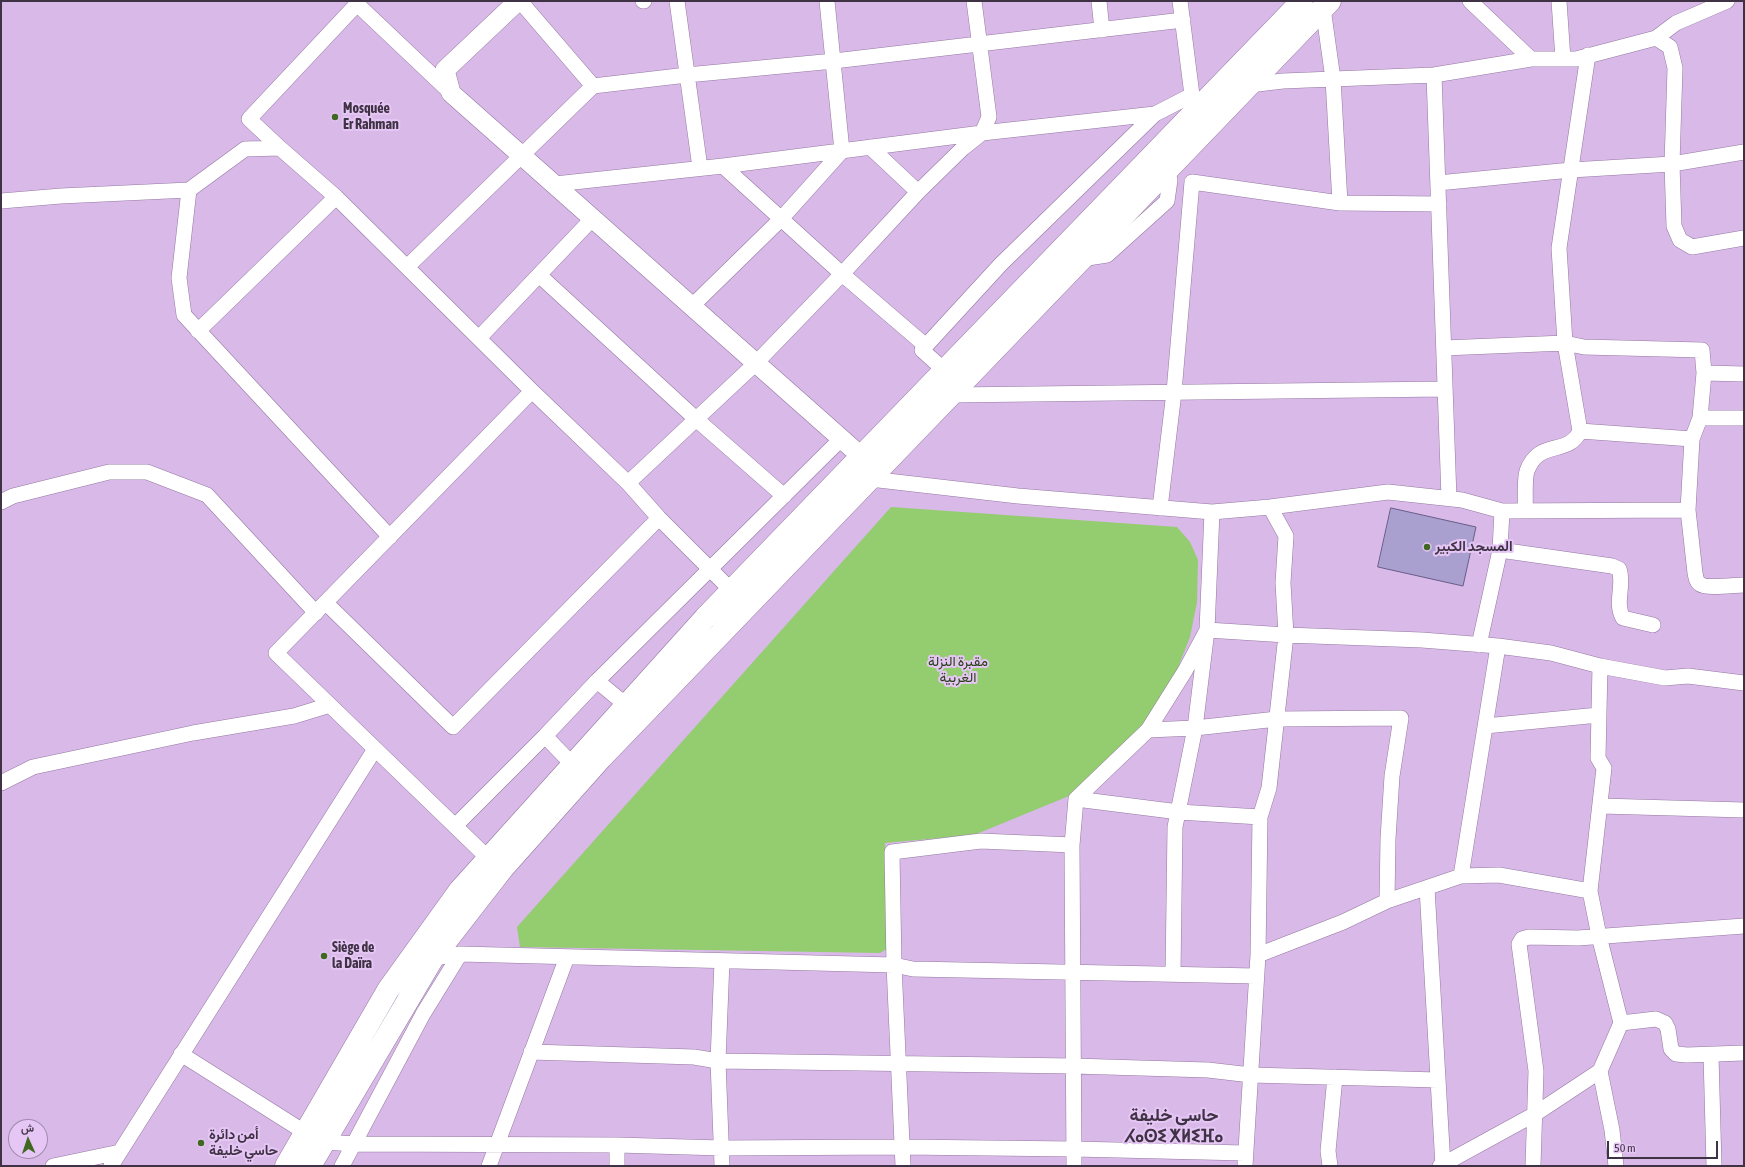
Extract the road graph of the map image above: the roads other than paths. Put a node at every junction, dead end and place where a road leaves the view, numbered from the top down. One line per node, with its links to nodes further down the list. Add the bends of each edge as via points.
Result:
1 (519, 1): 24 (street); 25 (street, via 445,70)
2 (676, 1): 20 (street)
3 (827, 1): 19 (street)
4 (974, 1): 15 (street)
5 (1099, 1): 13 (street)
6 (1180, 1): 12 (street)
7 (1302, 1): 26 (main road)
8 (1470, 1): 17 (street)
9 (1559, 1): 18 (street)
10 (1727, 1): 14 (street, via 1676,23)
11 (1326, 5): 22 (street); 23 (main road)
12 (1183, 20): 13 (street); 26 (street)
13 (1102, 30): 15 (street)
14 (1656, 38): 16 (street); 34 (street, via 1670,47 1675,68)
15 (979, 45): 19 (street); 28 (street, via 989,117)
16 (1588, 55): 18 (street, via 1576,59); 37 (street)
17 (1531, 59): 18 (street); 21 (street)
18 (1563, 59)
19 (834, 61): 20 (street); 31 (street)
20 (687, 75): 24 (street); 36 (street)
21 (1434, 75): 22 (street); 40 (street)
22 (1333, 79): 23 (street); 46 (street)
23 (1249, 85): 38 (main road)
24 (593, 86): 33 (street)
25 (451, 92): 30 (street, via 357,4 249,119); 33 (street)
26 (1194, 104): 27 (street); 61 (main road)
27 (1156, 114): 28 (street); 58 (street, via 1001,264)
28 (982, 133): 29 (street); 43 (street)
29 (870, 147): 31 (street); 43 (street)
30 (280, 148): 42 (street, via 245,149); 44 (street)
31 (842, 151): 35 (street); 49 (street)
32 (1744, 152): 34 (street)
33 (522, 155): 41 (street); 51 (street)
34 (1672, 164): 37 (street); 50 (street, via 1674,226 1680,240 1692,247)
35 (723, 166): 36 (street); 49 (street)
36 (700, 168): 41 (street)
37 (1571, 170): 40 (street); 57 (street, via 1559,248)
38 (1168, 176): 39 (street); 67 (main road, via 1081,259)
39 (1192, 182): 46 (street); 66 (street)
40 (1438, 183): 47 (street)
41 (555, 184): 48 (street)
42 (189, 190): 45 (street); 55 (street, via 179,278 184,316)
43 (918, 192): 52 (street)
44 (336, 197): 51 (street); 55 (street)
45 (1, 201)
46 (1340, 203): 47 (street)
47 (1439, 204): 59 (street)
48 (593, 218): 53 (street); 54 (street)
49 (781, 219): 52 (street); 54 (street)
50 (1744, 238)
51 (407, 267): 56 (street)
52 (842, 274): 58 (street); 60 (street)
53 (539, 275): 56 (street); 70 (street)
54 (692, 306): 60 (street)
55 (198, 331): 87 (street)
56 (479, 338): 65 (street)
57 (1565, 343): 59 (street); 62 (street, via 1584,347 1702,350); 71 (street)
58 (926, 346): 61 (street, via 922,350)
59 (1444, 348): 64 (street)
60 (756, 363): 70 (street); 72 (street)
61 (945, 371): 74 (main road)
62 (1704, 373): 63 (street); 68 (street)
63 (1744, 374)
64 (1445, 389): 66 (street); 78 (street)
65 (532, 391): 76 (street); 87 (street)
66 (1174, 392): 67 (street); 80 (street)
67 (951, 395): 75 (main road)
68 (1700, 418): 69 (street); 73 (street)
69 (1744, 418)
70 (696, 419): 76 (street); 77 (street)
71 (1580, 431): 73 (street); 84 (street, via 1576,439 1567,445 1547,450 1534,457 1526,472)
72 (842, 439): 74 (street); 77 (street)
73 (1692, 439): 82 (street)
74 (862, 457): 91 (main road)
75 (870, 479): 80 (street, via 1018,496); 92 (main road)
76 (628, 483): 86 (street)
77 (784, 496): 89 (street)
78 (1449, 498): 81 (street, via 1388,492); 83 (street)
79 (1, 502): 93 (street, via 13,496 108,472 147,472 207,494)
80 (1160, 508): 85 (street)
81 (1270, 508): 85 (street); 96 (street, via 1286,536 1283,583)
82 (1688, 510): 84 (street); 90 (street, via 1695,573 1700,585)
83 (1502, 511): 84 (street); 88 (street)
84 (1525, 511)
85 (1212, 512): 95 (street)
86 (659, 518): 89 (street); 93 (street, via 453,727)
87 (390, 537): 93 (street)
88 (1500, 550): 94 (street, via 1619,569 1619,606 1623,618); 97 (street)
89 (710, 570): 91 (street); 100 (street)
90 (1744, 585)
91 (731, 592): 92 (street); 103 (main road)
92 (747, 606): 130 (main road, via 601,758 523,844)
93 (321, 608): 102 (street, via 276,653)
94 (1653, 624)
95 (1206, 630): 96 (street); 107 (street); 108 (street, via 1185,671)
96 (1286, 635): 97 (street, via 1422,640); 105 (street)
97 (1479, 645): 98 (street)
98 (1498, 646): 99 (street, via 1551,653); 106 (street)
99 (1600, 666): 101 (street, via 1665,678 1688,676); 104 (street)
100 (597, 681): 103 (street); 109 (street)
101 (1744, 684)
102 (330, 705): 110 (street); 112 (street, via 294,716 193,733 33,767)
103 (626, 706): 111 (main road)
104 (1599, 714): 106 (street); 114 (street, via 1598,758 1604,768)
105 (1277, 719): 107 (street); 117 (street, via 1269,788); 124 (street, via 1401,718 1392,784)
106 (1485, 726): 121 (street)
107 (1195, 728): 108 (street); 116 (street)
108 (1148, 730): 113 (street)
109 (545, 736): 111 (street); 118 (street)
110 (375, 749): 118 (street); 141 (street)
111 (573, 765): 120 (main road)
112 (1, 783)
113 (1076, 800): 116 (street); 119 (street)
114 (1600, 806): 115 (street); 123 (street)
115 (1744, 810)
116 (1179, 812): 117 (street); 134 (street, via 1176,827)
117 (1260, 817): 128 (street)
118 (455, 826): 120 (street)
119 (1072, 845): 132 (street, via 981,841 892,852); 133 (street)
120 (488, 858): 136 (main road, via 460,890)
121 (1461, 876): 122 (street); 123 (street, via 1498,875)
122 (1427, 888): 124 (street); 149 (street)
123 (1590, 891): 126 (street)
124 (1387, 901): 128 (street, via 1343,922)
125 (1744, 926): 126 (street)
126 (1599, 936): 138 (street); 150 (street, via 1529,937 1522,939 1520,944 1536,1071)
127 (460, 954): 129 (street); 130 (street); 137 (street)
128 (1258, 955): 135 (street)
129 (567, 957): 131 (street); 139 (street)
130 (433, 958): 137 (main road)
131 (722, 961): 132 (street); 143 (street)
132 (894, 965): 133 (street, via 913,969); 144 (street)
133 (1073, 972): 134 (street); 145 (street)
134 (1173, 974): 135 (street)
135 (1256, 976): 147 (street)
136 (388, 990): 137 (street); 151 (main road)
137 (415, 1009): 151 (main road); 152 (street)
138 (1621, 1023): 142 (street, via 1656,1019 1665,1022 1671,1049 1676,1054); 146 (street)
139 (531, 1052): 143 (street, via 694,1057); 154 (street)
140 (1744, 1053): 142 (street)
141 (181, 1054): 151 (street); 158 (street)
142 (1711, 1055): 174 (street)
143 (718, 1061): 144 (street); 156 (street)
144 (898, 1062): 145 (street); 155 (street)
145 (1074, 1066): 147 (street, via 1208,1070); 157 (street)
146 (1600, 1071): 150 (street); 173 (street, via 1612,1130)
147 (1251, 1075): 148 (street); 159 (street)
148 (1335, 1077): 149 (street); 171 (street, via 1328,1151)
149 (1438, 1080): 160 (street)
150 (1535, 1114): 160 (street); 172 (street)
151 (316, 1137): 152 (street); 163 (main road); 164 (main road)
152 (354, 1144): 154 (street); 165 (street)
153 (616, 1145): 154 (street); 156 (street); 167 (street)
154 (496, 1146): 166 (street)
155 (902, 1147): 156 (street); 157 (street); 169 (street)
156 (722, 1148): 168 (street)
157 (1074, 1149): 159 (street); 170 (street)
158 (120, 1152): 161 (street); 162 (street)
159 (1245, 1160)
160 (1442, 1165)
161 (53, 1166)
162 (111, 1166)
163 (286, 1166)
164 (310, 1166)
165 (342, 1166)
166 (489, 1166)
167 (617, 1166)
168 (722, 1166)
169 (903, 1166)
170 (1074, 1166)
171 (1330, 1166)
172 (1533, 1166)
173 (1616, 1166)
174 (1714, 1166)

